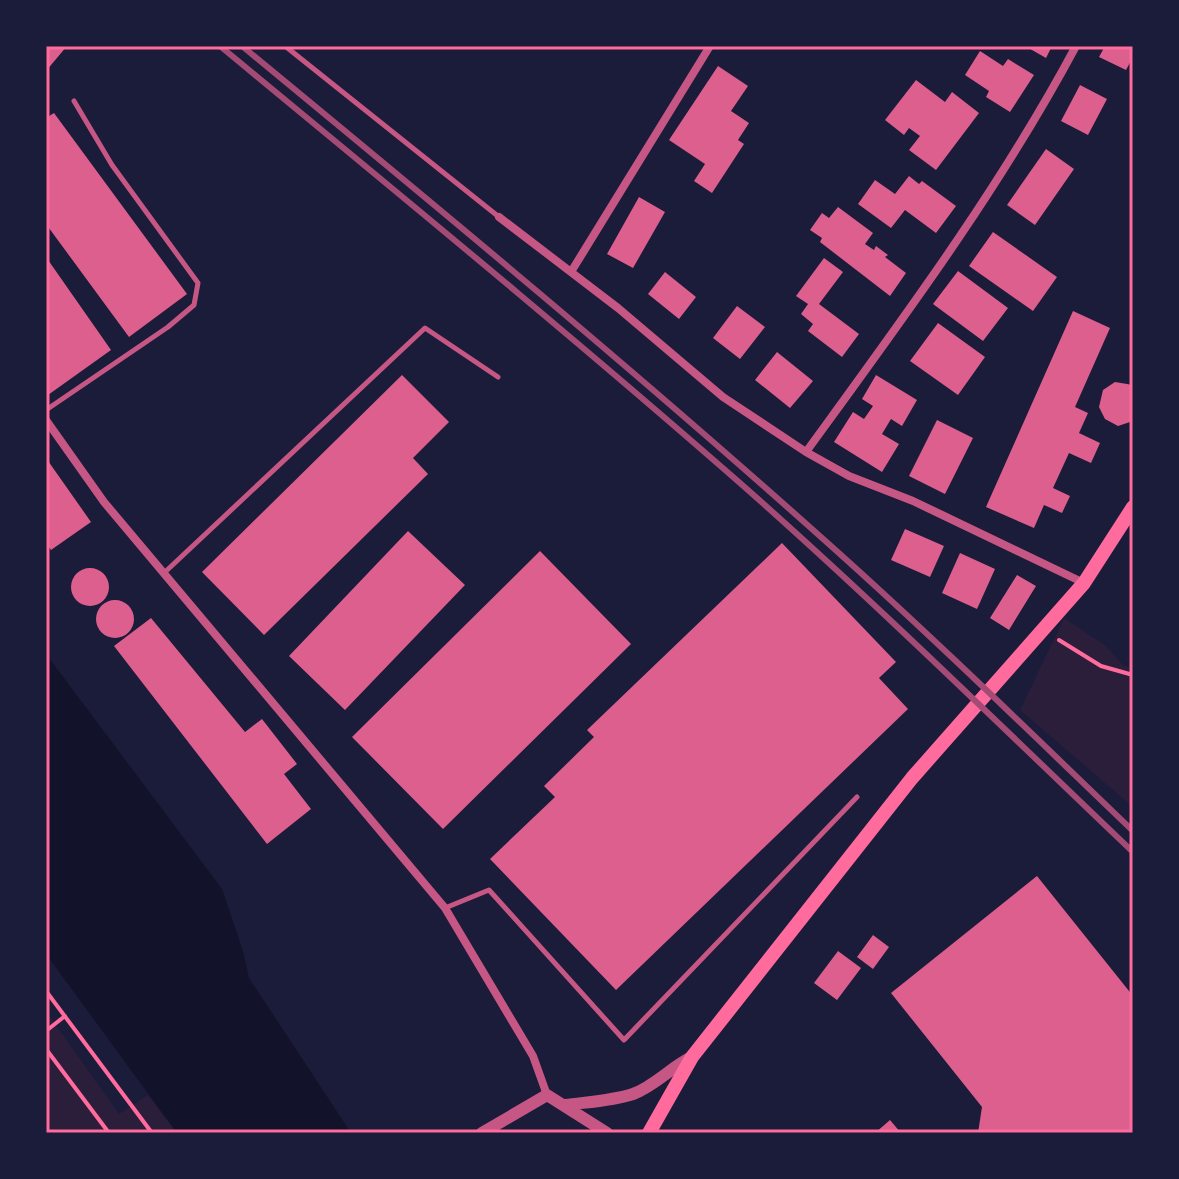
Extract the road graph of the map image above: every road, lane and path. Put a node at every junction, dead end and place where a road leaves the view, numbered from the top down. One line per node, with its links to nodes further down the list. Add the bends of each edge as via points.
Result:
1 (285, 46): 5 (lane)
2 (710, 46): 6 (street)
3 (1076, 46): 10 (street, via 1041,112 942,264)
4 (74, 101): 8 (lane, via 112,165 198,283 194,305)
5 (499, 217): 6 (street)
6 (571, 272): 10 (street, via 723,397)
7 (498, 377): 12 (lane, via 425,328)
8 (46, 410)
9 (46, 420): 12 (street)
10 (806, 452): 13 (street)
11 (1133, 507): 13 (main road)
12 (163, 574): 17 (street)
13 (1084, 583): 14 (main road)
14 (1046, 627): 15 (path, via 1101,666); 22 (main road, via 912,778)
15 (1133, 675)
16 (857, 797): 17 (lane, via 624,1040 489,890)
17 (445, 908): 23 (street, via 533,1056)
18 (46, 991): 19 (path)
19 (65, 1016): 20 (path); 26 (path)
20 (46, 1031)
21 (46, 1049): 25 (path)
22 (692, 1057): 24 (street, via 634,1094); 29 (main road)
23 (547, 1095): 24 (street); 27 (street)
24 (565, 1105): 28 (street)
25 (109, 1133)
26 (152, 1133)
27 (482, 1133)
28 (607, 1133)
29 (649, 1133)

